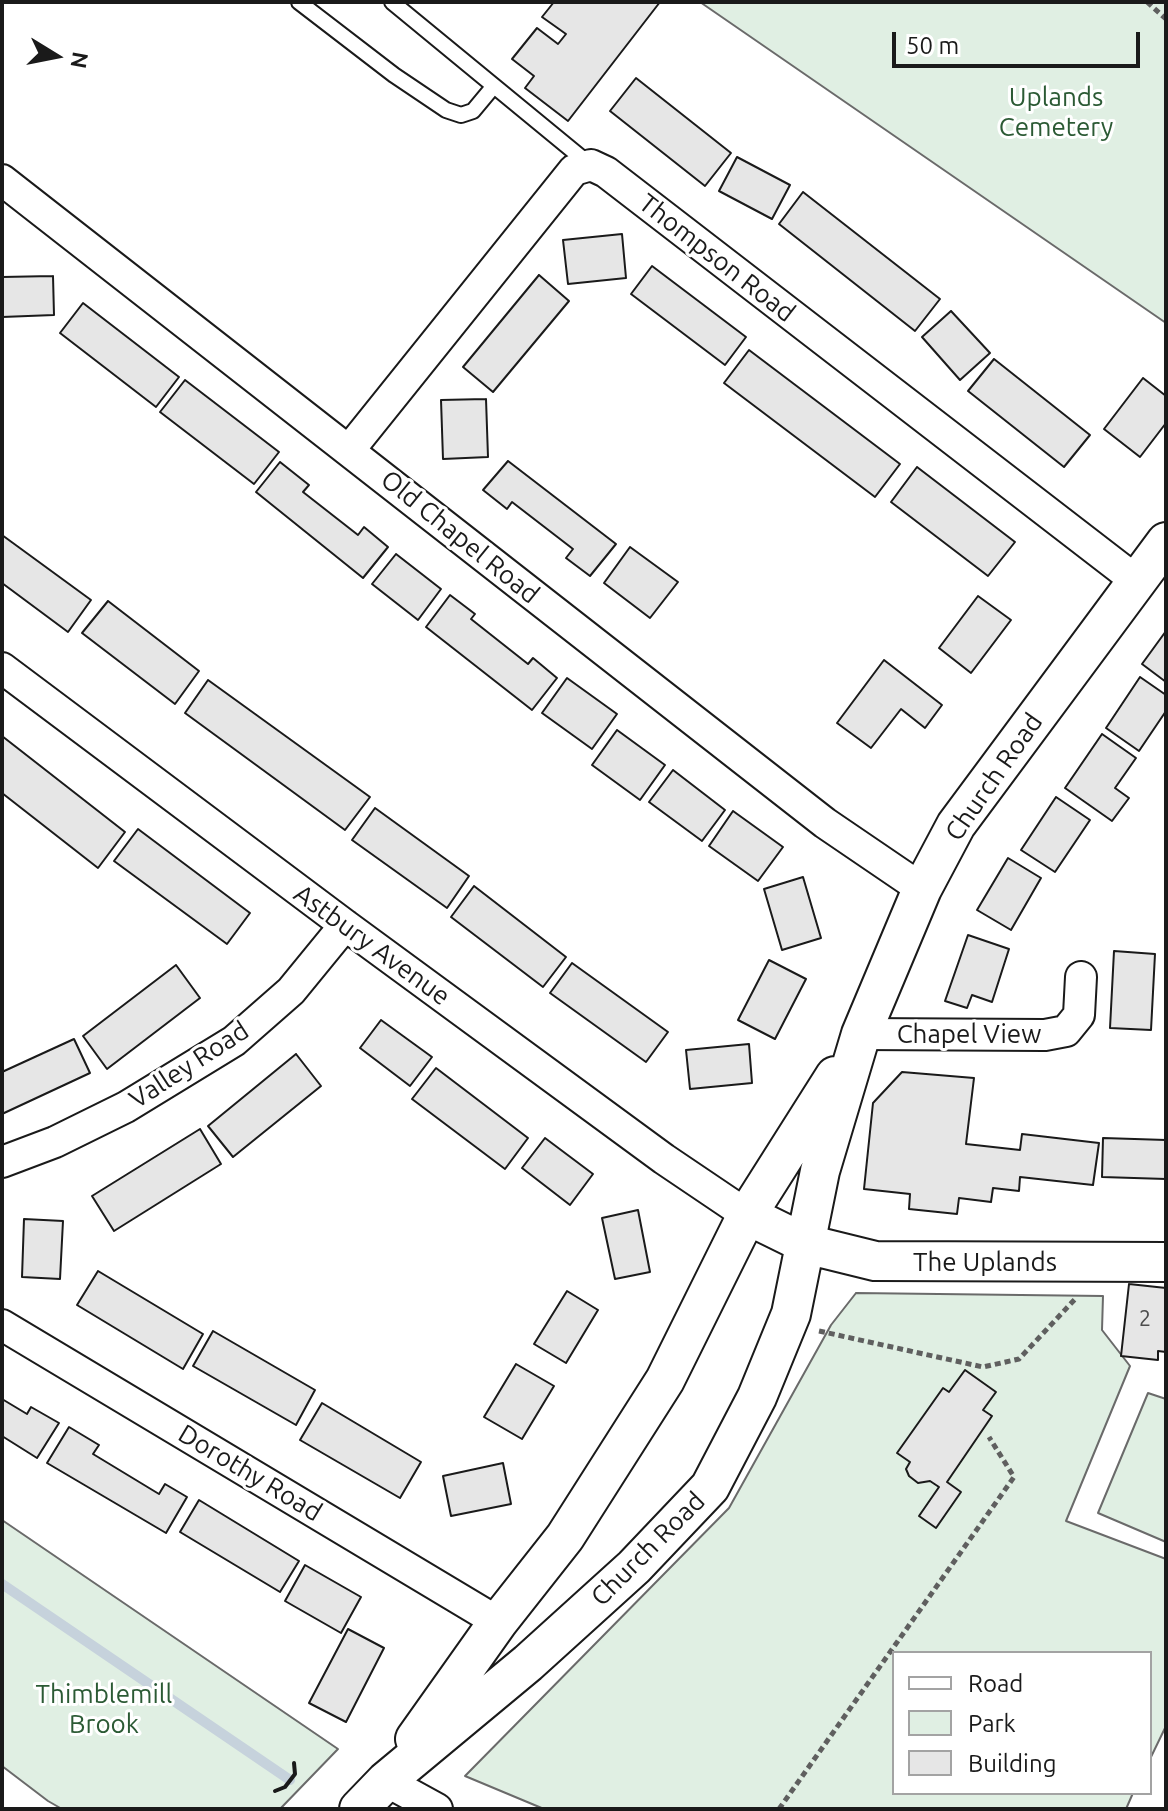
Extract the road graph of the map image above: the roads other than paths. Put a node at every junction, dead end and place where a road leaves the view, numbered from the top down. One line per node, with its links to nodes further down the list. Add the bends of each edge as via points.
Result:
1 (299, 2): 3 (lane, via 446,110 461,115 473,111)
2 (392, 2): 3 (lane)
3 (493, 87): 4 (lane)
4 (591, 165): 6 (street, via 574,170); 8 (street, Thompson Road)
5 (2, 180): 6 (street, Old Chapel Road)
6 (350, 449): 10 (street, Old Chapel Road, via 789,795)
7 (1166, 542): 8 (street, Church Road)
8 (1138, 582): 10 (street, Church Road, via 956,825)
9 (2, 668): 11 (street, Astbury Avenue)
10 (922, 889): 13 (street, Church Road)
11 (345, 925): 14 (street, Valley Road, via 291,991 234,1041 126,1107); 15 (street, Astbury Avenue)
12 (1081, 977): 13 (street, Chapel View, via 1079,1015 1066,1031)
13 (861, 1034): 15 (street, Church Road); 16 (street, Church Road, via 820,1171)
14 (2, 1162)
15 (747, 1215): 16 (street); 19 (street, Church Road, via 665,1380 565,1537)
16 (806, 1244): 17 (street, The Uplands, via 875,1261); 20 (street, Church Road, via 791,1314 757,1397 710,1487 611,1589)
17 (1166, 1262)
18 (2, 1325): 19 (street, Dorothy Road)
19 (498, 1622): 20 (street, Church Road)
20 (386, 1781): 21 (street, Church Road); 22 (street)
21 (359, 1809)
22 (437, 1809)

